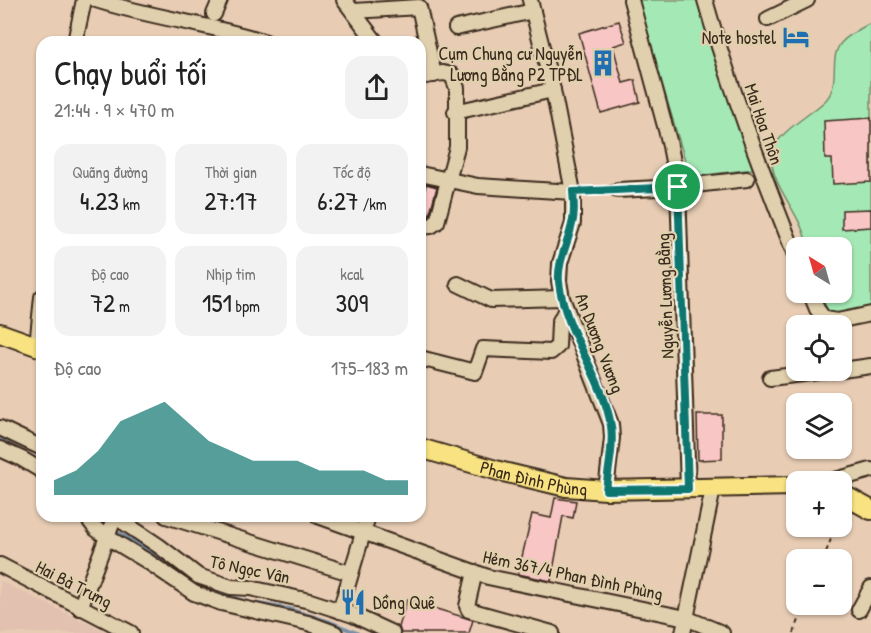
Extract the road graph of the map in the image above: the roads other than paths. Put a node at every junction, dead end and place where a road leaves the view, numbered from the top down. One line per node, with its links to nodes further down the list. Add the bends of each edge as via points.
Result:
1 (84, 0): 13 (street)
2 (96, 0): 14 (street)
3 (220, 0): 10 (street)
4 (631, 0): 25 (street, Nguyễn Lương Bằng)
5 (705, 0): 29 (street, Mai Hoa Thôn, via 763,176)
6 (807, 0): 11 (street)
7 (404, 4): 8 (street); 16 (street, via 419,7)
8 (349, 5): 15 (street)
9 (531, 5): 12 (street); 20 (street, An Dương Vương)
10 (214, 14)
11 (768, 19)
12 (456, 27)
13 (76, 36)
14 (247, 36)
15 (372, 36)
16 (425, 36)
17 (426, 39): 18 (street)
18 (434, 75): 19 (street); 21 (street, via 449,73 454,78)
19 (426, 76)
20 (553, 90): 21 (street); 27 (street, An Dương Vương)
21 (455, 112): 23 (street, via 457,147)
22 (426, 175): 23 (street)
23 (447, 178): 27 (street, via 478,186); 28 (street, via 437,222)
24 (747, 179): 25 (street)
25 (678, 187): 26 (street); 49 (street, Nguyễn Lương Bằng)
26 (618, 190)
27 (573, 192): 32 (street, An Dương Vương, via 573,223 560,263)
28 (426, 226)
29 (788, 237)
30 (458, 284): 32 (street, via 491,300)
31 (815, 303): 33 (street, via 824,319 837,321)
32 (564, 304): 36 (street, via 558,346 551,352 483,349 475,372); 51 (street, An Dương Vương, via 610,424)
33 (871, 314)
34 (0, 333): 35 (main road)
35 (36, 346)
36 (426, 360)
37 (871, 366): 38 (street)
38 (852, 369)
39 (786, 376): 40 (street)
40 (770, 378)
41 (0, 428): 42 (street)
42 (36, 445)
43 (0, 448): 45 (street)
44 (426, 450): 51 (main road, Phan Đình Phùng, via 542,483)
45 (36, 467)
46 (871, 470): 47 (street)
47 (852, 475)
48 (786, 486): 50 (main road, Phan Đình Phùng)
49 (688, 489): 50 (main road, Phan Đình Phùng); 51 (main road, Phan Đình Phùng)
50 (713, 489): 69 (street)
51 (606, 490)
52 (852, 500): 53 (main road)
53 (871, 510)
54 (91, 522): 61 (street, Tô Ngọc Vân)
55 (112, 522): 61 (street)
56 (122, 522): 68 (street, Tô Ngọc Vân, via 198,576 231,586 280,593)
57 (185, 522): 64 (street)
58 (336, 522): 60 (street, Hẻm 367/4 Phan Đình Phùng)
59 (366, 522): 60 (street)
60 (363, 531): 63 (street, Hẻm 367/4 Phan Đình Phùng); 64 (street)
61 (108, 537): 66 (street); 71 (street, Tô Ngọc Vân, via 194,594)
62 (0, 565): 66 (street, Hai Bà Trưng)
63 (475, 572): 69 (street, Hẻm 367/4 Phan Đình Phùng); 73 (street, via 467,606 471,612)
64 (350, 573): 68 (street)
65 (871, 588): 67 (street)
66 (80, 608): 70 (street, Hai Bà Trưng)
67 (859, 610)
68 (340, 611): 72 (street, Tô Ngọc Vân)
69 (686, 618): 74 (street); 75 (street)
70 (131, 633)
71 (334, 633)
72 (392, 633)
73 (552, 633)
74 (683, 633)
75 (722, 633)

